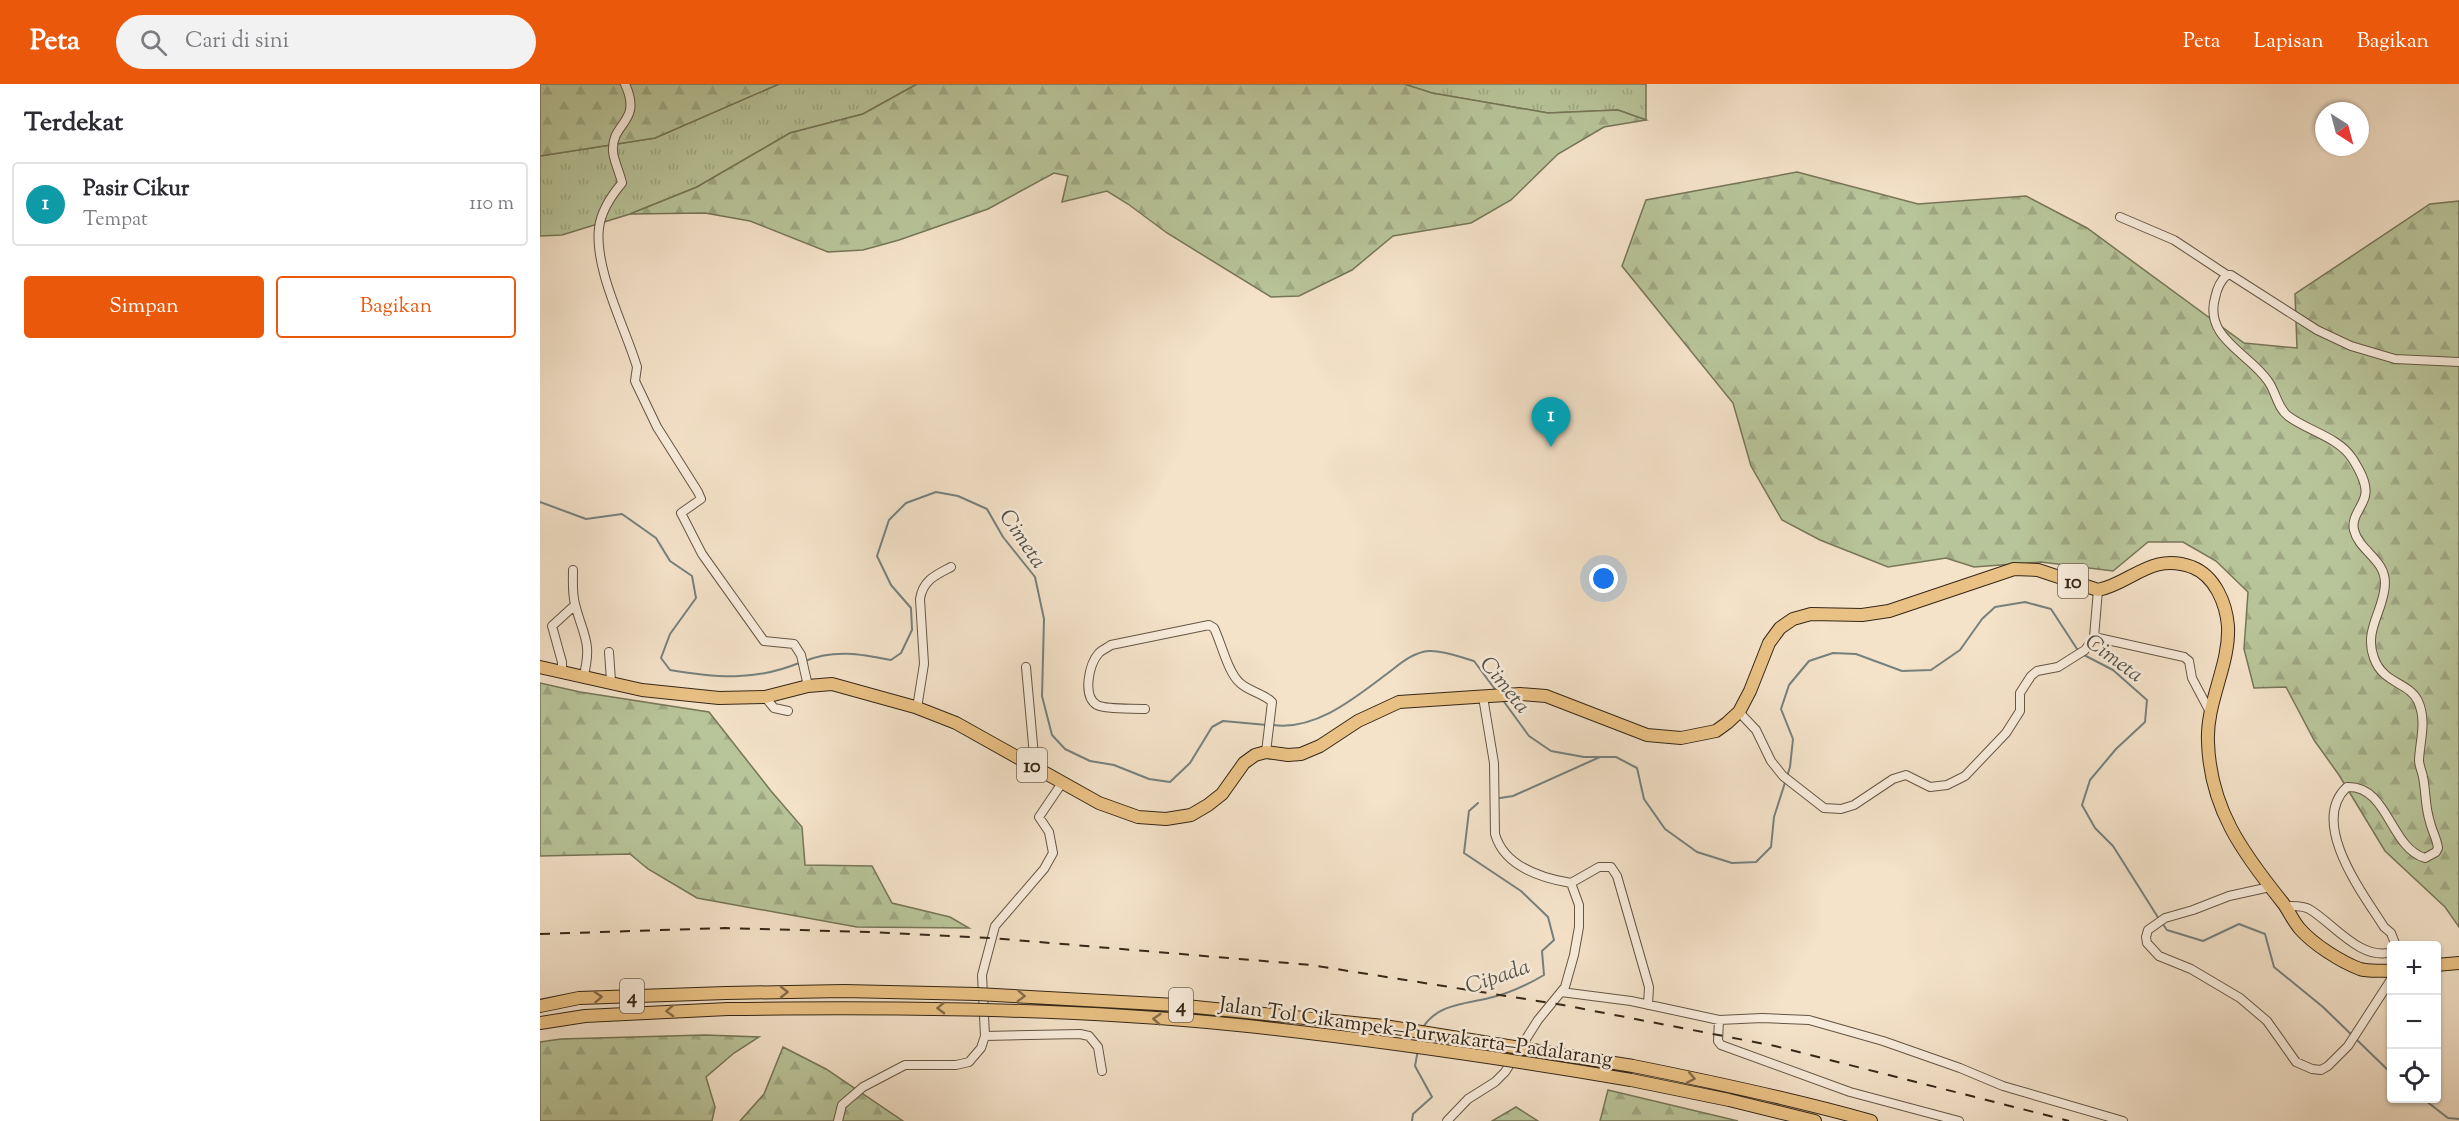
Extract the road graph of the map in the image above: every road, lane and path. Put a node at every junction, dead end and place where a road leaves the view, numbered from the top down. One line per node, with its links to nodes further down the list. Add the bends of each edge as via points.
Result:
1 (626, 84): 16 (street, via 633,100 612,151 622,183 610,197 599,228 601,262 637,367 635,381 657,427 701,499 681,513 697,546 765,641 794,644 801,655)
2 (2120, 216): 3 (street, via 2174,240)
3 (2227, 274): 4 (street, via 2317,330 2351,346 2395,359); 30 (street, via 2220,281 2212,308 2221,336 2268,381 2286,414 2347,452 2364,481 2365,495 2353,526 2357,541 2384,572 2385,586 2373,621 2374,658 2385,677 2412,692 2418,702 2423,735 2420,764 2438,848 2425,858 2417,856 2371,795 2359,788 2347,788 2341,793 2334,820 2345,864)
4 (2459, 362)
5 (951, 567): 19 (street, via 930,579 921,590 924,664)
6 (573, 570): 8 (street)
7 (2098, 590): 9 (street); 22 (highway, 10, via 2038,570 2014,569 1889,611 1811,614 1793,619 1768,643); 23 (highway, 10, via 2159,564 2193,567 2208,578 2224,604 2228,627)
8 (575, 605): 13 (street, via 552,626); 14 (street, via 584,626 588,652)
9 (2094, 637): 22 (street, via 2072,659 2031,676 2020,693 2020,711 2006,734 1965,776 1947,785 1930,787 1906,775 1841,809 1824,808 1783,776 1756,730); 23 (street, via 2184,657)
10 (609, 652): 15 (street)
11 (540, 667): 13 (highway, 10)
12 (1026, 667): 25 (street)
13 (562, 673): 14 (highway, 10)
14 (583, 678): 15 (highway, 10)
15 (611, 681): 17 (highway, 10, via 642,690 719,699)
16 (808, 686): 17 (highway, 10); 19 (highway, 10, via 832,684)
17 (765, 697): 21 (street, via 774,708)
18 (1488, 697): 22 (highway, 10, via 1546,696 1647,735 1664,737 1681,738 1716,730); 24 (highway, 10, via 1399,702 1358,721 1320,746 1294,754); 27 (street, via 1495,834 1504,853 1527,869)
19 (917, 708): 25 (highway, 10, via 956,723)
20 (1145, 709): 24 (street, via 1102,707 1092,700 1088,688 1100,652 1111,645 1204,625 1214,628 1238,682 1272,702)
21 (788, 711)
22 (1739, 712)
23 (2211, 712): 28 (highway, 10, via 2207,740 2211,781 2229,828)
24 (1266, 752): 26 (highway, 10, via 1244,763 1222,794 1208,806 1184,817 1138,817 1099,803)
25 (1035, 767): 26 (highway, 10)
26 (1062, 783): 41 (street, via 1039,817 1049,832 1053,854 995,926 982,975)
27 (1571, 883): 36 (street, via 1579,905 1579,927); 37 (street, via 1599,867 1611,867 1617,876 1649,987)
28 (2270, 887): 29 (highway, 10); 35 (street, via 2165,918 2148,930 2147,943 2158,956 2191,969 2240,998 2267,1021 2296,1062 2321,1070 2348,1046)
29 (2285, 906): 31 (street, via 2308,908 2366,950); 34 (highway, 10, via 2300,929 2318,945 2361,970)
30 (2394, 941)
31 (2387, 954)
32 (2459, 963): 33 (highway)
33 (2441, 965)
34 (2387, 970)
35 (2387, 985)
36 (1561, 992): 37 (street); 44 (street, via 1505,1072 1468,1099)
37 (1648, 1005): 39 (street)
38 (540, 1006): 46 (highway, Jalan Tol Cikampek–Purwakarta–Padalarang / 4, one-way to 46, bridge, via 579,998 844,991 1176,1005 1384,1026 1633,1066)
39 (1719, 1020): 47 (street, via 1721,1045 1850,1092); 48 (street, via 1809,1020 1921,1053 2003,1086)
40 (540, 1023): 45 (highway, Jalan Tol Cikampek–Purwakarta–Padalarang / 4, one-way to 40, bridge, via 1631,1080 1495,1058 1203,1022 959,1008 728,1009 585,1016)
41 (985, 1036): 42 (street, via 1089,1036 1098,1047); 43 (street, via 969,1062 904,1065 863,1088 842,1105)
42 (1102, 1071)
43 (838, 1121)
44 (1447, 1121)
45 (1815, 1121)
46 (1871, 1121)
47 (1959, 1121)
48 (2123, 1121)

